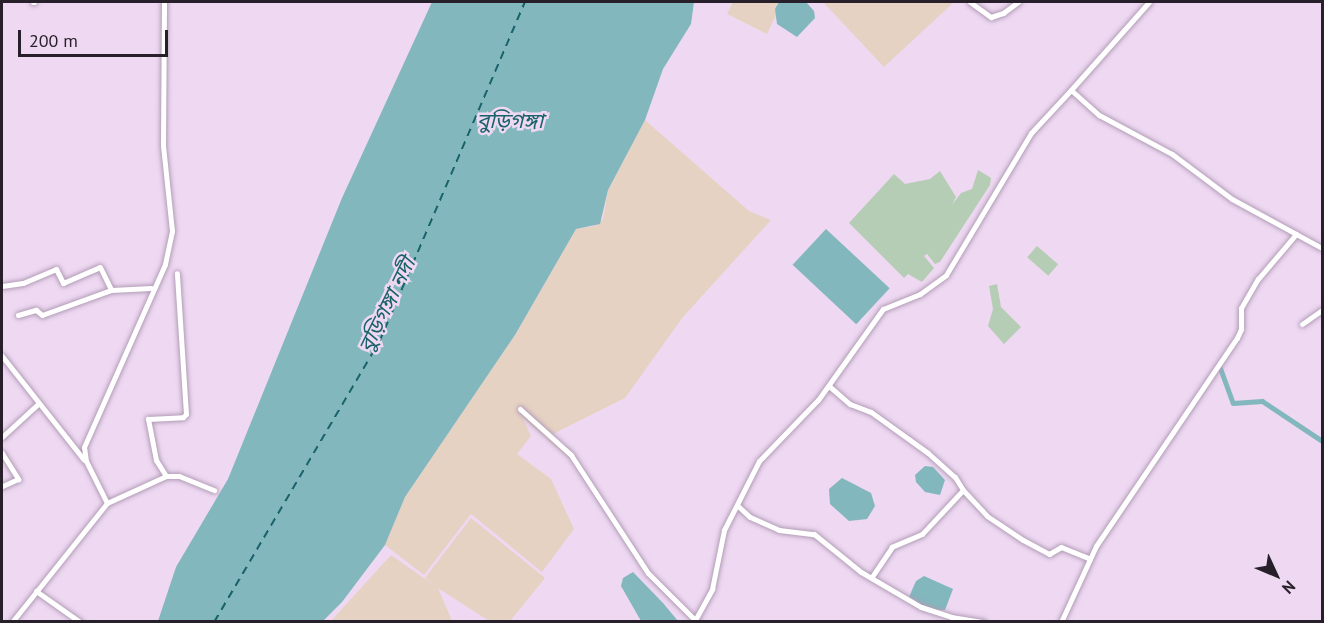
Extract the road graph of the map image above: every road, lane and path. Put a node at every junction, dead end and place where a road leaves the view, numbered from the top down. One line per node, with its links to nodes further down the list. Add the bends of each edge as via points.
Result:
1 (164, 2): 10 (street, via 163,146 172,231 165,264)
2 (970, 2): 3 (street, via 990,16 1003,13)
3 (1018, 2)
4 (1149, 2): 5 (street)
5 (1071, 90): 6 (street, via 1099,115 1159,146 1232,199); 16 (street, via 1031,134 953,268 920,294 883,309)
6 (1296, 234): 7 (street); 28 (street, via 1258,279 1241,308 1237,338 1147,466)
7 (1321, 245)
8 (177, 273): 22 (street, via 186,414 148,418 156,460)
9 (2, 286): 11 (street, via 23,283 56,269 63,283 100,267)
10 (151, 288): 11 (street); 21 (street, via 88,436)
11 (111, 290): 13 (street, via 42,315 36,310)
12 (1323, 310): 14 (street)
13 (18, 315)
14 (1302, 324)
15 (2, 356): 17 (street)
16 (829, 386): 25 (street, via 849,404 871,412 928,453 955,477); 27 (street, via 759,461)
17 (39, 403): 19 (street); 21 (street)
18 (519, 409): 33 (street, via 571,455 648,573)
19 (2, 437)
20 (2, 457): 23 (street, via 18,479)
21 (86, 461): 26 (street)
22 (166, 476): 24 (street, via 179,476); 26 (street)
23 (2, 486)
24 (214, 489)
25 (963, 490): 28 (street, via 987,516 1023,540 1050,554 1061,547); 29 (street, via 922,534 892,547)
26 (108, 502): 30 (street)
27 (738, 506): 29 (street, via 750,517 779,530 814,534 836,555); 33 (street, via 724,530 712,589)
28 (1090, 559): 35 (street)
29 (871, 578): 34 (street, via 927,610)
30 (36, 591): 31 (street); 32 (street)
31 (12, 621)
32 (80, 621)
33 (696, 621)
34 (984, 621)
35 (1061, 621)

